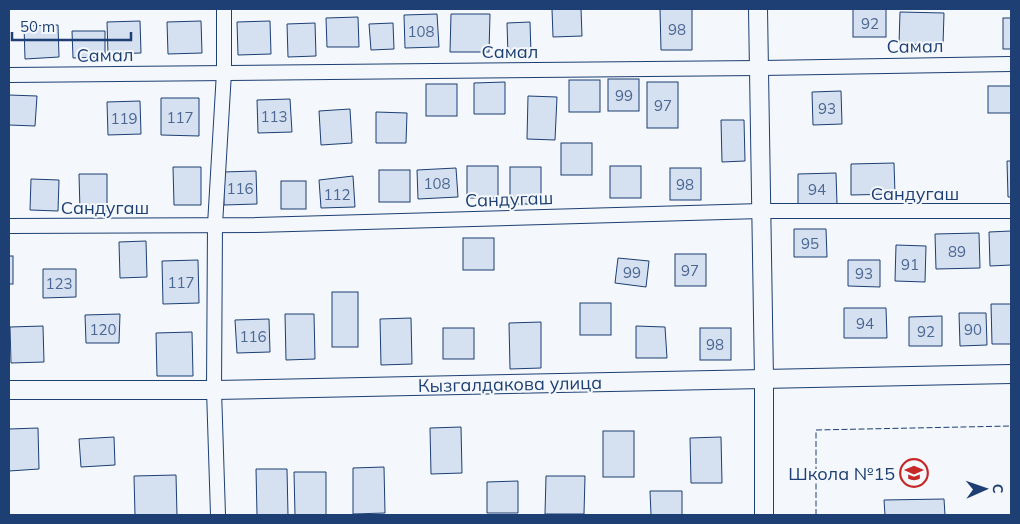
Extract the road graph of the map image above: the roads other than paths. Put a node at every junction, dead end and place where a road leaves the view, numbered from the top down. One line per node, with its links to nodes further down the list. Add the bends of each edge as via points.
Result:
1 (224, 9): 5 (street)
2 (758, 9): 4 (street)
3 (1011, 64): 4 (street, Самал)
4 (759, 68): 5 (street, Самал); 7 (street)
5 (224, 72): 6 (street, Самал); 9 (street)
6 (9, 75)
7 (761, 211): 8 (street, Сандугаш); 9 (street, Сандугаш); 12 (street)
8 (1011, 212)
9 (216, 225): 10 (street, Сандугаш); 14 (street)
10 (9, 226)
11 (1011, 374): 12 (street, Кызгалдакова улица)
12 (764, 379): 14 (street, Кызгалдакова улица); 16 (street)
13 (9, 390): 14 (street, Кызгалдакова улица)
14 (214, 390): 15 (street)
15 (218, 515)
16 (764, 515)

